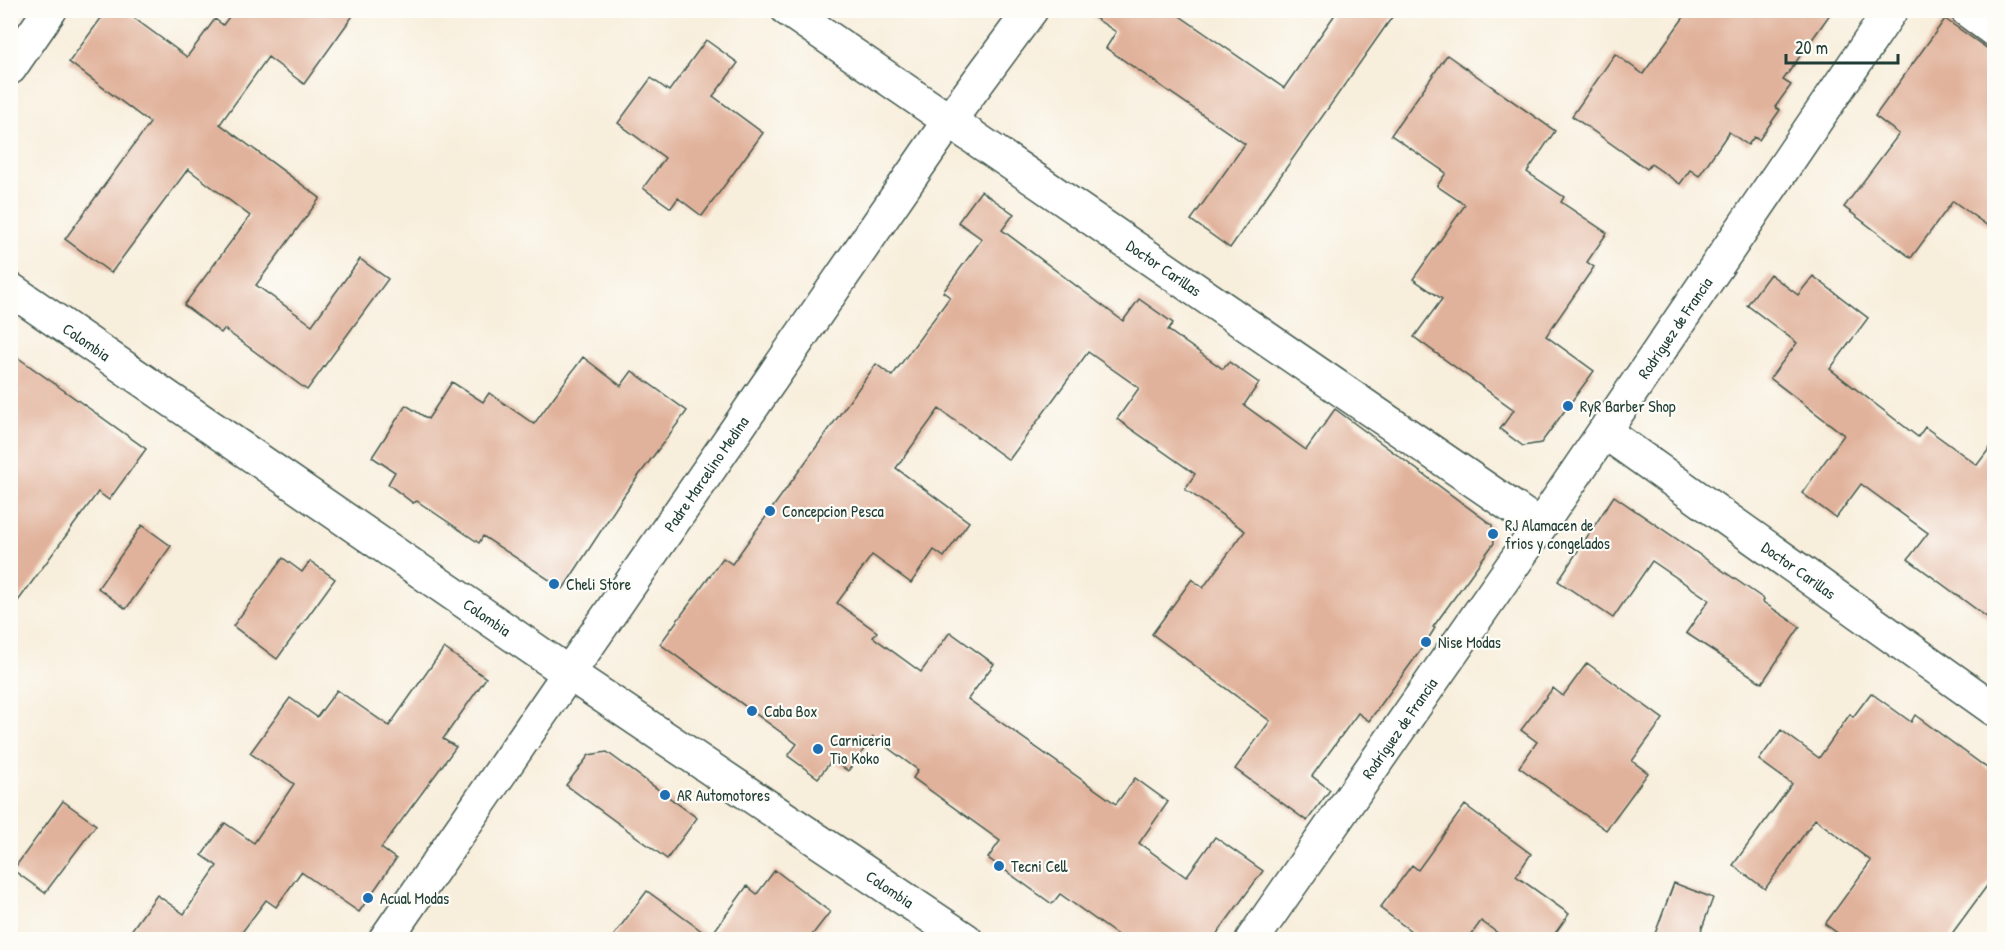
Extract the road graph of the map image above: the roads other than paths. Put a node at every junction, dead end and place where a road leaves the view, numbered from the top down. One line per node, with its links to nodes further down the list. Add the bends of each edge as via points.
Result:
1 (50, 10): 7 (street)
2 (788, 10): 8 (street, Doctor Carillas)
3 (1031, 10): 8 (street, Padre Marcelino Medina)
4 (1891, 10): 10 (street, Rodríguez de Francia)
5 (1967, 10): 6 (street)
6 (1995, 30)
7 (10, 69)
8 (949, 121): 11 (street, Doctor Carillas); 12 (street, Padre Marcelino Medina)
9 (10, 289): 12 (street, Colombia)
10 (1605, 432): 11 (street, Rodríguez de Francia); 13 (street, Doctor Carillas)
11 (1540, 526): 16 (street, Rodríguez de Francia)
12 (567, 672): 14 (street, Padre Marcelino Medina); 15 (street, Colombia)
13 (1995, 709)
14 (385, 939)
15 (966, 939)
16 (1252, 939)

